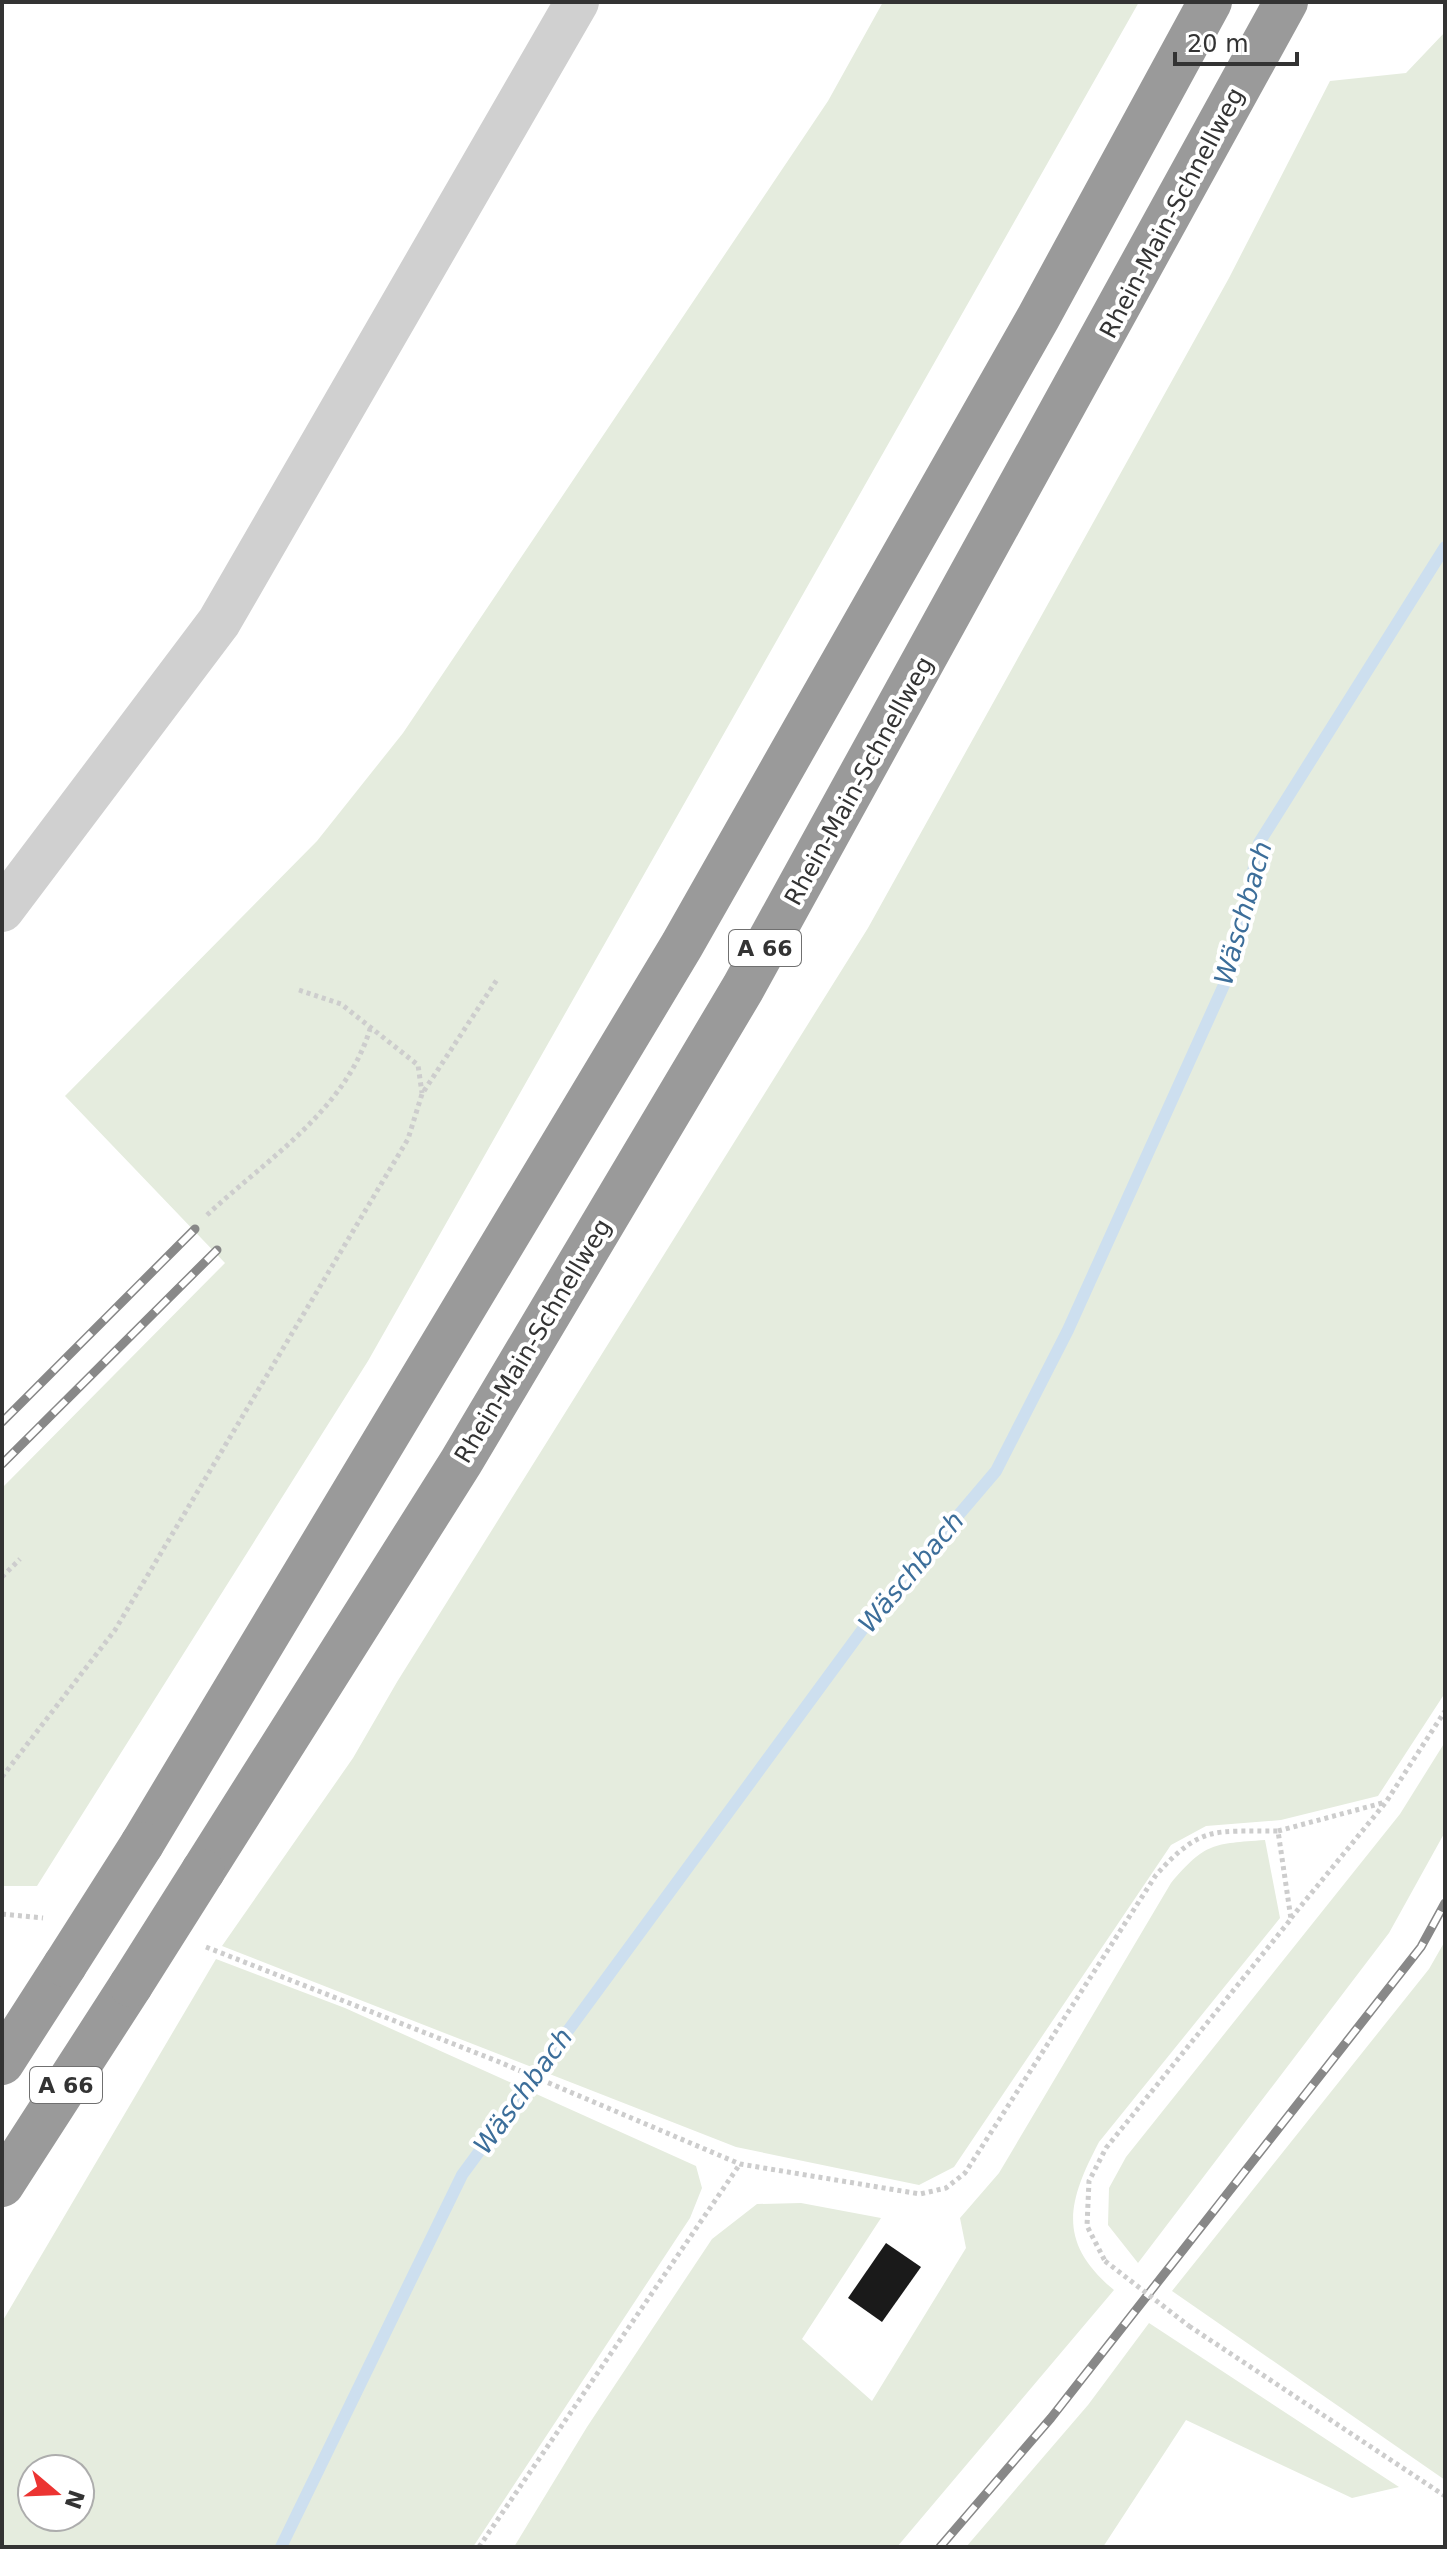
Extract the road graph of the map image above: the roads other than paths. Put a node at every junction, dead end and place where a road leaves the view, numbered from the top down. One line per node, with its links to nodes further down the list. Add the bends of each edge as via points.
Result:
1 (577, 2): 4 (lane, via 219,622)
2 (1210, 2): 5 (highway, A 66, bridge, via 1030,332 682,945 142,1844)
3 (1286, 2): 6 (highway, Rhein-Main-Schnellweg / A 66, bridge, via 743,988 461,1462)
4 (2, 910)
5 (2, 2063)
6 (2, 2185)

